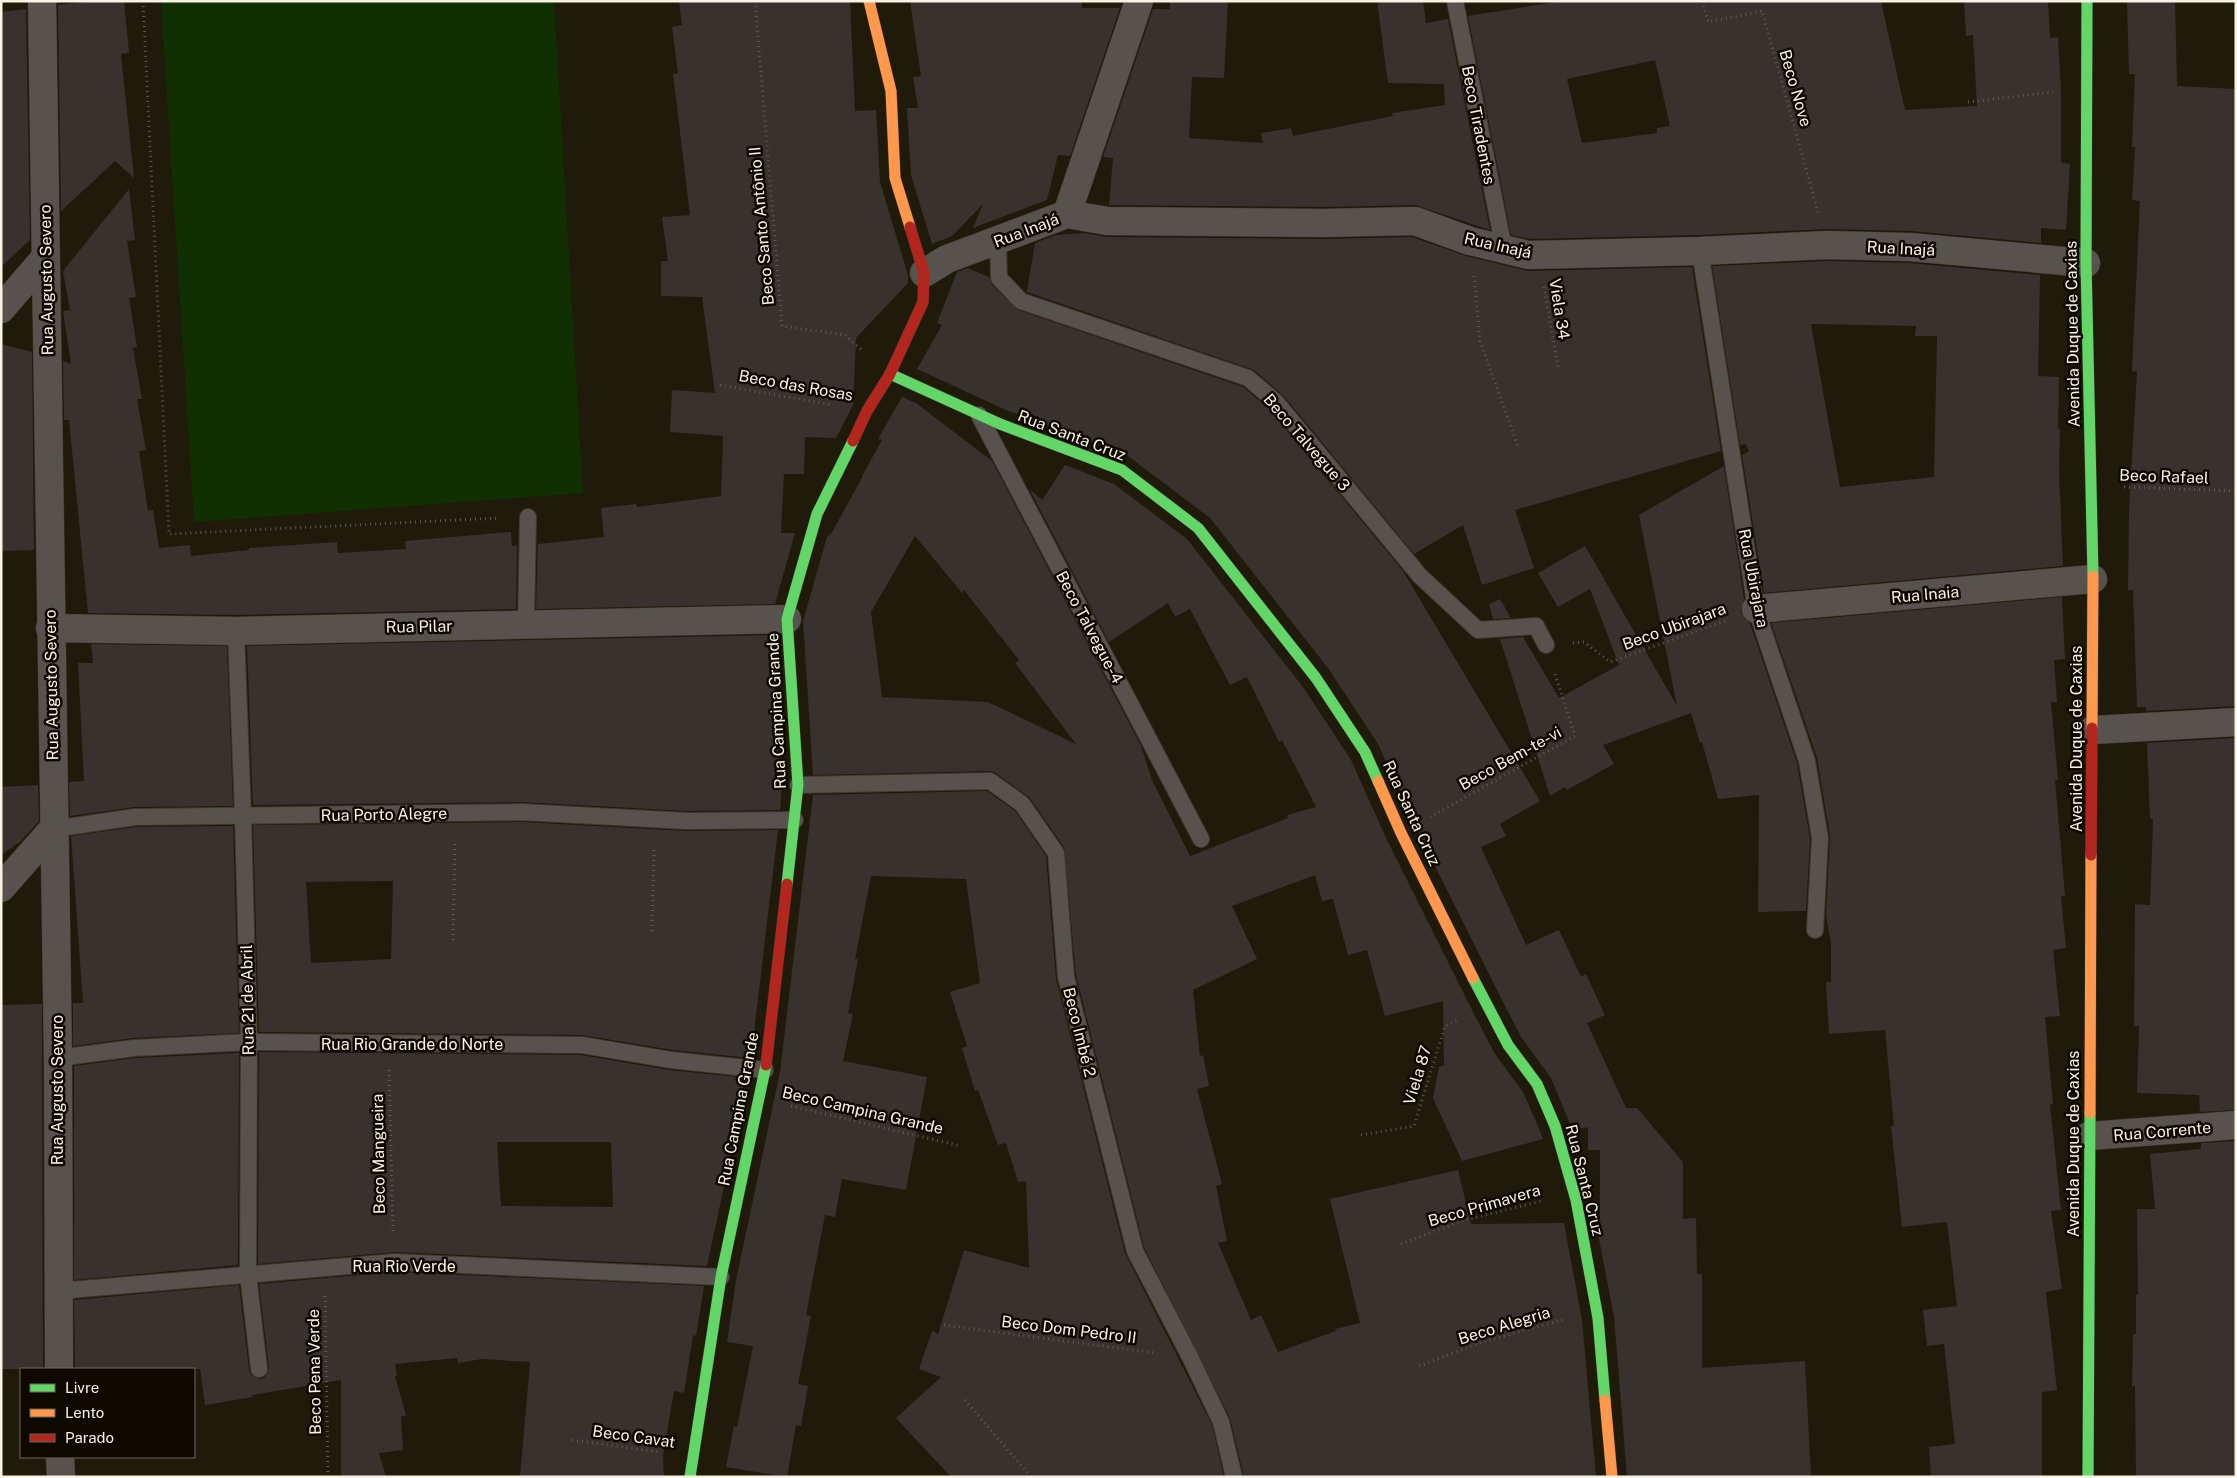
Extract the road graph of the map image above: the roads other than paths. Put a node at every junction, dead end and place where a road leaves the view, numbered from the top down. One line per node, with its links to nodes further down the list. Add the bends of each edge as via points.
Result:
1 (42, 1): 10 (street, Rua Augusto Severo)
2 (868, 1): 12 (street, Rua Campina Grande, via 891,91 895,178)
3 (1140, 1): 6 (street)
4 (1454, 1): 8 (lane, Beco Tiradentes)
5 (2087, 1): 11 (street, Avenida Duque de Caxias)
6 (1067, 214): 7 (street, Rua Inajá); 8 (street, Rua Inajá, via 1107,221 1415,221 1470,241)
7 (998, 241): 12 (street, Rua Inajá, via 947,259); 23 (lane, Beco Talvegue 3, via 999,278 1021,302 1248,378 1276,402 1420,576 1478,630 1536,626)
8 (1504, 249): 9 (street, Rua Inajá, via 1528,255)
9 (1700, 251): 11 (street, Rua Inajá, via 1828,246 1910,247); 18 (lane, Rua Ubirajara)
10 (46, 258): 13 (street); 21 (street, Rua Augusto Severo)
11 (2086, 263): 17 (street, Avenida Duque de Caxias)
12 (924, 273): 14 (street, Rua Campina Grande, via 923,302)
13 (1, 309)
14 (890, 374): 15 (street, Rua Santa Cruz); 19 (street, Rua Campina Grande, via 867,411 817,514)
15 (979, 416): 30 (lane, Beco Talvegue-4); 47 (street, Rua Santa Cruz, via 1122,470 1198,528 1316,678 1365,752 1488,1007 1508,1045 1537,1084 1555,1126 1574,1193 1596,1310)
16 (528, 517): 20 (lane)
17 (2093, 579): 18 (street, Rua Inaia); 25 (street, Avenida Duque de Caxias)
18 (1756, 610): 32 (lane, Rua Ubirajara, via 1807,761 1820,838)
19 (787, 618): 20 (street, Rua Pilar); 26 (street, Rua Campina Grande)
20 (526, 624): 22 (street, Rua Pilar)
21 (50, 628): 22 (street, Rua Pilar); 29 (street, Rua Augusto Severo)
22 (236, 631): 27 (lane, Rua 21 de Abril)
23 (1546, 646)
24 (2236, 722): 25 (street)
25 (2093, 730): 37 (street, Avenida Duque de Caxias)
26 (798, 785): 28 (street, Rua Campina Grande); 46 (lane, Beco Imbé 2, via 990,781 1022,804 1051,844 1056,853 1066,977 1135,1251 1221,1422)
27 (243, 816): 28 (lane, Rua Porto Alegre, via 522,812 687,821); 29 (lane, Rua Porto Alegre, via 135,816); 33 (lane, Rua 21 de Abril)
28 (795, 820): 35 (street, Rua Campina Grande)
29 (53, 829): 31 (street); 34 (street, Rua Augusto Severo)
30 (1201, 839)
31 (1, 888)
32 (1815, 930)
33 (249, 1042): 34 (lane, Rua Rio Grande do Norte, via 134,1048); 35 (lane, Rua Rio Grande do Norte, via 582,1045 672,1060); 38 (lane, Rua 21 de Abril)
34 (58, 1058): 40 (street, Rua Augusto Severo)
35 (765, 1070): 39 (street, Rua Campina Grande)
36 (2236, 1125): 37 (street, Rua Corrente)
37 (2089, 1136): 48 (street, Avenida Duque de Caxias)
38 (248, 1274): 39 (lane, Rua Rio Verde, via 395,1262); 40 (lane, Rua Rio Verde); 42 (lane, Rua 21 de Abril)
39 (721, 1277): 45 (street, Rua Campina Grande)
40 (58, 1291): 41 (street, Rua Augusto Severo)
41 (59, 1368)
42 (259, 1369)
43 (60, 1458): 44 (street)
44 (61, 1477)
45 (690, 1477)
46 (1234, 1477)
47 (1612, 1477)
48 (2088, 1477)

